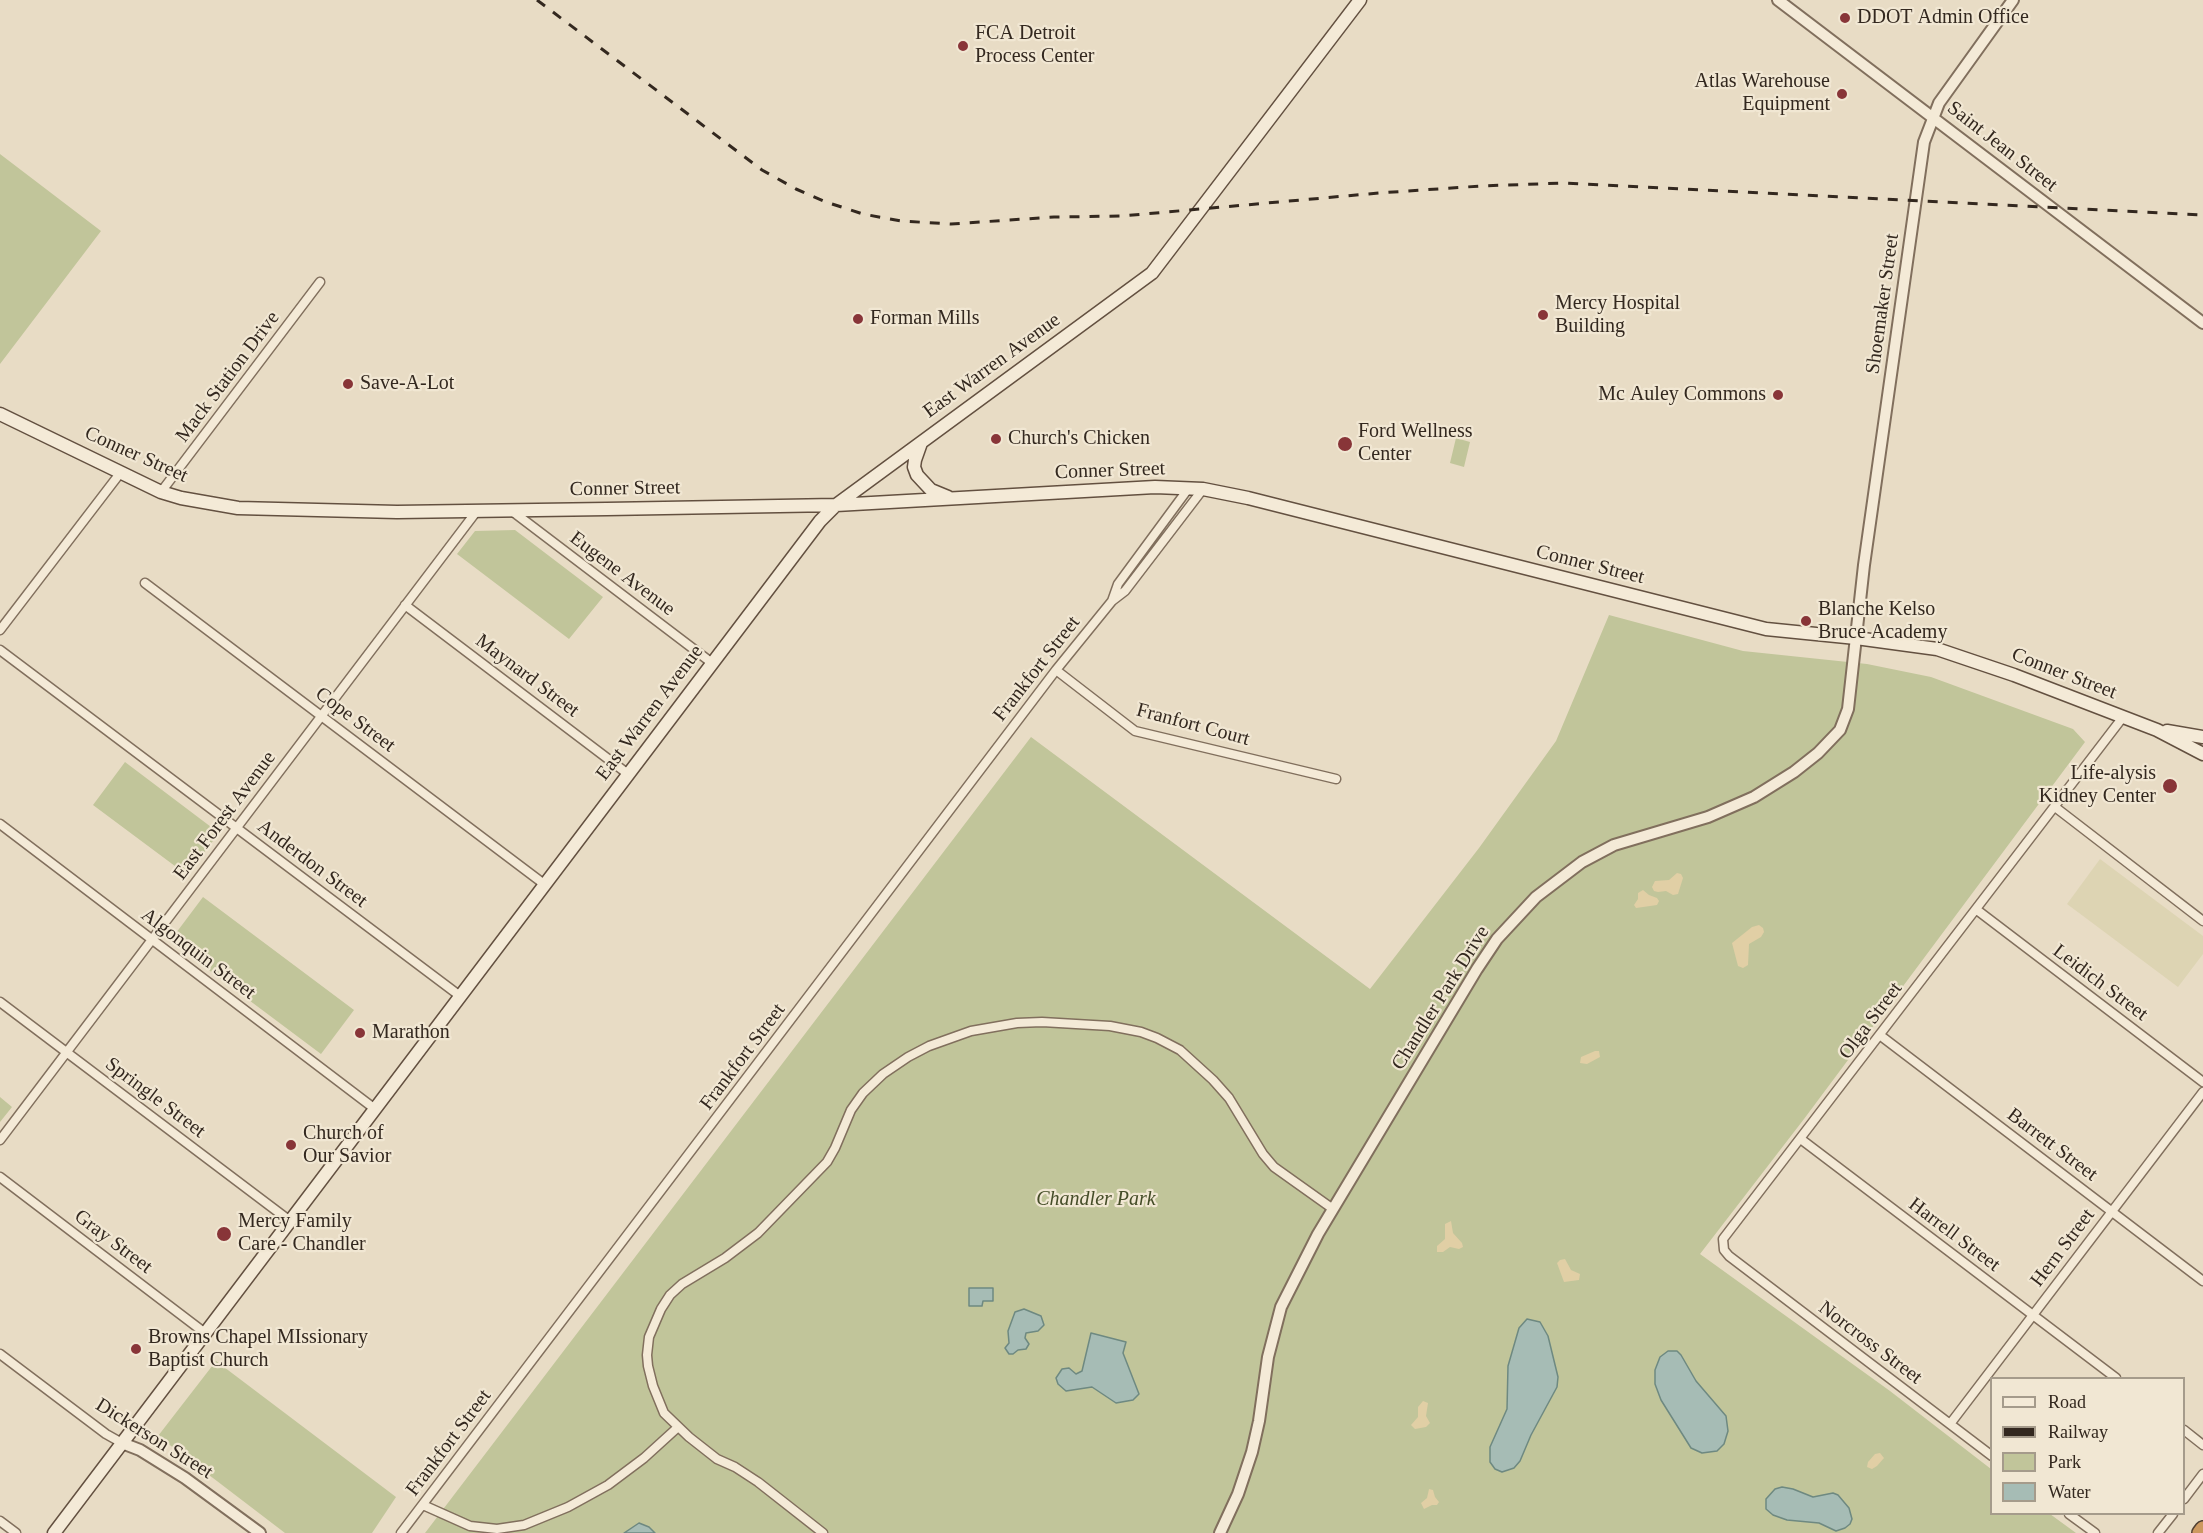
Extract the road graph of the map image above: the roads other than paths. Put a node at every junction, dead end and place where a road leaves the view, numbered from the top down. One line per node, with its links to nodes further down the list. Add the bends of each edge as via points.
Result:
1 (1360, 0): 8 (main road, East Warren Avenue, via 1152,273)
2 (1778, 0): 4 (street, Saint Jean Street)
3 (2013, 0): 4 (street, Shoemaker Street, via 1938,103)
4 (1933, 117): 6 (street, Saint Jean Street); 21 (street, Shoemaker Street, via 1924,142 1915,200)
5 (320, 282): 12 (street, Mack Station Drive)
6 (2203, 323)
7 (0, 414): 9 (main road, Conner Street)
8 (922, 442): 13 (main road, via 915,460 917,475 931,490); 14 (main road, East Warren Avenue)
9 (121, 472): 12 (main road, Conner Street); 20 (street)
10 (1188, 489): 11 (main road, Conner Street); 13 (main road, Conner Street, via 1155,487); 18 (street, via 1118,584)
11 (1203, 489): 18 (street, via 1125,591); 21 (main road, Conner Street, via 1734,622)
12 (161, 492): 16 (main road, Conner Street, via 238,508)
13 (952, 498): 14 (main road, Conner Street)
14 (836, 505): 15 (main road, Conner Street); 23 (main road, East Warren Avenue)
15 (512, 511): 16 (main road, Conner Street); 23 (street, Eugene Avenue)
16 (476, 512): 19 (street, East Forest Avenue)
17 (145, 583): 25 (street, Cope Street)
18 (1112, 601): 24 (street, Frankfort Street)
19 (405, 605): 25 (street, East Forest Avenue); 30 (street, Maynard Street)
20 (0, 630)
21 (1856, 638): 26 (main road, Conner Street, via 1954,654); 49 (street, Chandler Park Drive, via 1844,722 1818,753 1775,785 1731,808 1595,854 1550,885 1509,925 1477,969)
22 (0, 650): 34 (street, Anderdon Street)
23 (712, 663): 30 (main road, East Warren Avenue)
24 (1056, 670): 31 (street, Franfort Court, via 1135,731); 66 (street, Frankfort Street)
25 (321, 716): 34 (street, East Forest Avenue); 35 (street, Cope Street)
26 (2123, 717): 27 (main road, Conner Street); 32 (street, Olga Street)
27 (2157, 730): 28 (main road); 29 (main road, Conner Street)
28 (2203, 737)
29 (2203, 754)
30 (628, 774): 35 (main road, East Warren Avenue)
31 (1336, 780)
32 (2055, 807): 36 (street, Olga Street); 37 (street)
33 (0, 824): 38 (street, Algonquin Street)
34 (236, 828): 38 (street, East Forest Avenue); 39 (street, Anderdon Street)
35 (544, 884): 39 (main road, East Warren Avenue)
36 (1977, 910): 41 (street, Olga Street); 43 (street, Leidich Street)
37 (2203, 921)
38 (152, 940): 42 (street, East Forest Avenue); 45 (street, Algonquin Street)
39 (460, 996): 45 (main road, East Warren Avenue)
40 (0, 1002): 42 (street, Springle Street)
41 (1881, 1036): 47 (street, Olga Street); 50 (street, Barrett Street)
42 (66, 1052): 46 (street, East Forest Avenue); 51 (street, Springle Street)
43 (2203, 1082)
44 (2203, 1092): 50 (street, Hern Street)
45 (375, 1109): 51 (main road, East Warren Avenue)
46 (0, 1140)
47 (1802, 1140): 52 (street, Olga Street, via 1723,1239); 54 (street, Harrell Street)
48 (0, 1178): 55 (street, Gray Street)
49 (1334, 1209): 59 (street, via 1275,1167 1213,1080 1180,1050 1157,1038 1125,1028 1042,1022 998,1025 950,1038 908,1057 872,1084 856,1101 831,1155 815,1174 758,1233 682,1284 661,1309 649,1337 648,1366 660,1405); 76 (street, Chandler Park Drive, via 1281,1307 1252,1452)
50 (2111, 1212): 53 (street, Barrett Street); 54 (street, Hern Street)
51 (290, 1221): 55 (main road, East Warren Avenue)
52 (1729, 1256): 58 (street, Norcross Street)
53 (2203, 1281)
54 (2033, 1315): 57 (street, Harrell Street); 58 (street, Hern Street)
55 (205, 1334): 61 (main road, East Warren Avenue)
56 (0, 1354): 61 (street, Dickerson Street)
57 (2115, 1377)
58 (1950, 1424): 63 (street, Norcross Street)
59 (678, 1428): 66 (street, via 608,1485 568,1507 524,1524 497,1529 470,1526); 75 (street)
60 (2185, 1431): 62 (street)
61 (122, 1443): 72 (main road, East Warren Avenue); 73 (street, Dickerson Street, via 185,1478)
62 (2203, 1445)
63 (1990, 1454)
64 (2203, 1473): 65 (street)
65 (2185, 1498)
66 (423, 1505): 74 (street, Frankfort Street)
67 (2070, 1515): 77 (street)
68 (2172, 1515): 78 (street)
69 (0, 1521): 71 (street)
70 (2203, 1530): 79 (highway)
71 (16, 1533)
72 (54, 1533)
73 (260, 1533)
74 (401, 1533)
75 (823, 1533)
76 (1220, 1533)
77 (2095, 1533)
78 (2158, 1533)
79 (2200, 1533)

